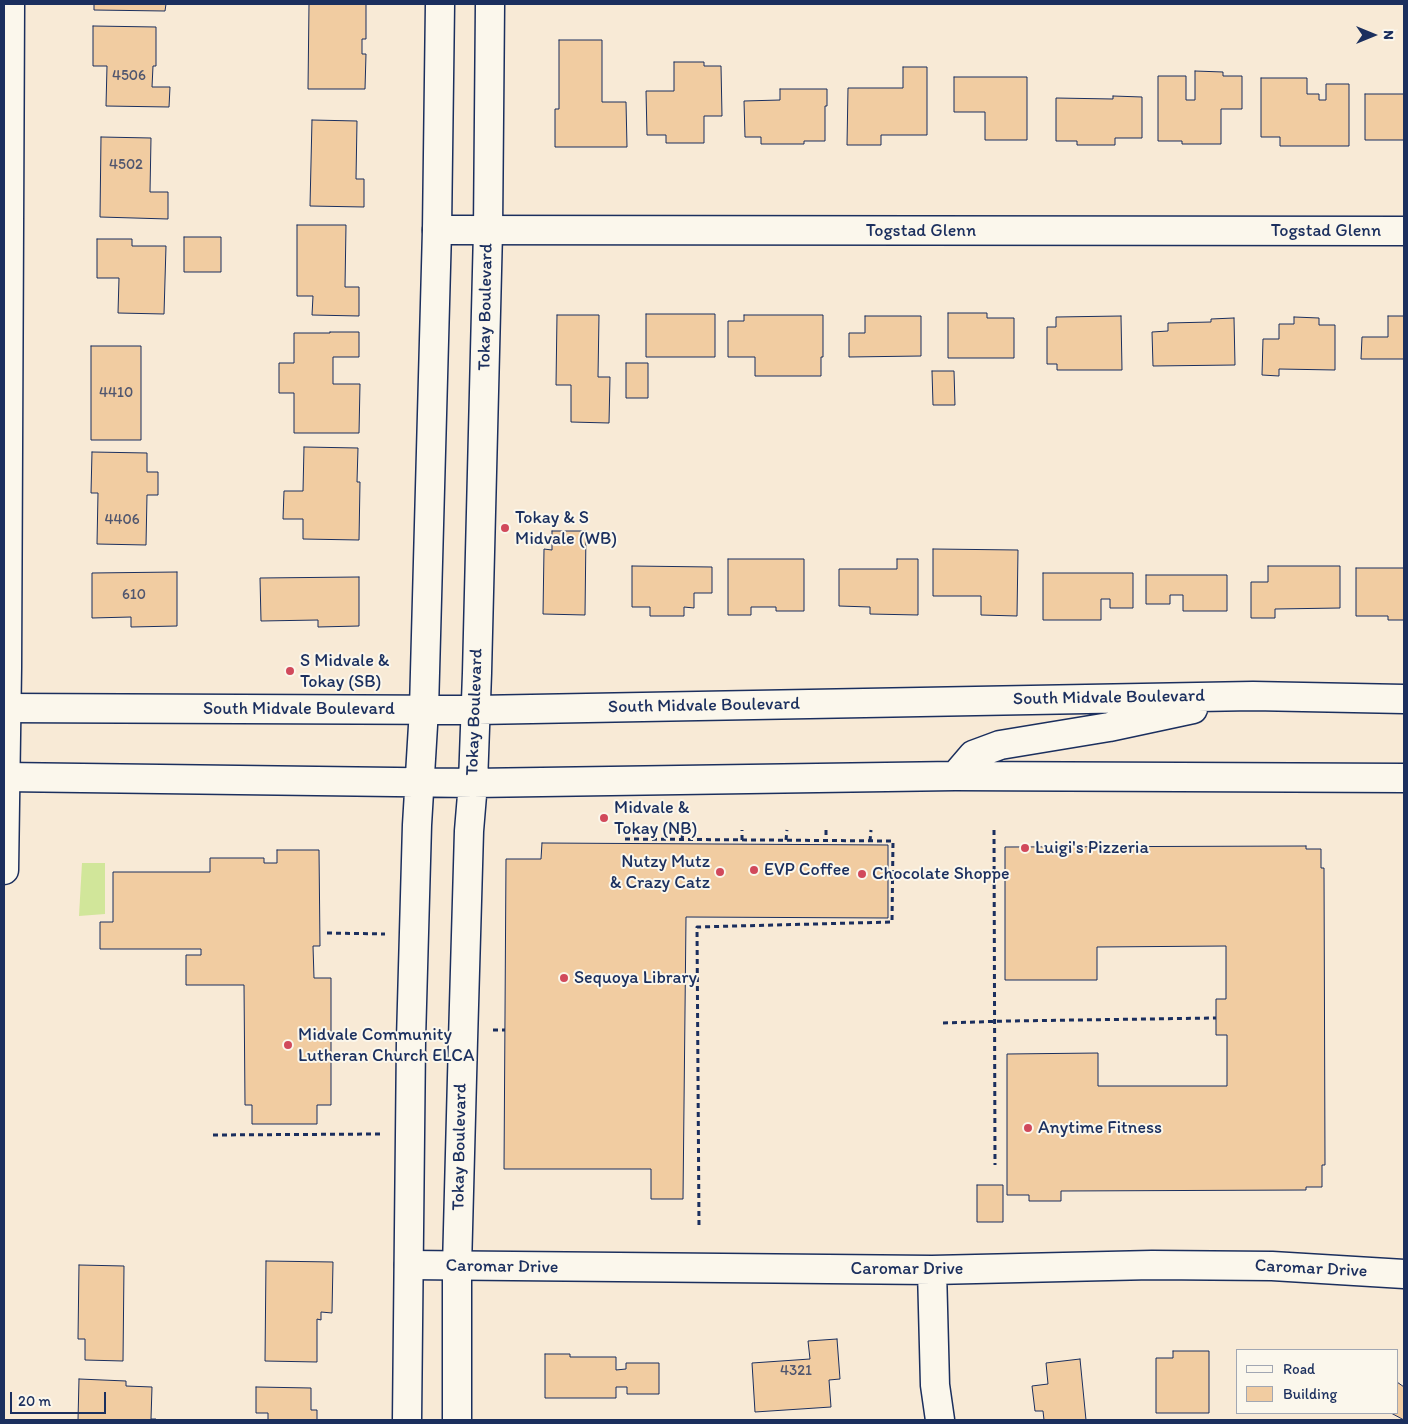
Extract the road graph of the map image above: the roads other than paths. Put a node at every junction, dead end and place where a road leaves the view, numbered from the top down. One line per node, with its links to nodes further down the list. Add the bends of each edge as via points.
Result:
1 (10, 4): 9 (street)
2 (440, 4): 4 (street)
3 (490, 4): 5 (street, Tokay Boulevard)
4 (437, 230): 5 (street, Togstad Glenn); 10 (street)
5 (488, 231): 6 (street, Togstad Glenn); 11 (street, Tokay Boulevard)
6 (1404, 231)
7 (1253, 696): 8 (street, South Midvale Boulevard); 11 (street, South Midvale Boulevard); 12 (street, via 1109,727 1000,745 973,755)
8 (1404, 699)
9 (5, 708): 10 (street, South Midvale Boulevard); 13 (street)
10 (424, 709): 11 (street, South Midvale Boulevard); 15 (street)
11 (476, 710): 16 (street, Tokay Boulevard)
12 (955, 776): 14 (street); 16 (street)
13 (4, 777): 15 (street); 17 (street)
14 (1404, 778)
15 (420, 783): 16 (street); 18 (street, via 411,1040)
16 (473, 784): 19 (street, Tokay Boulevard)
17 (4, 870)
18 (409, 1265): 19 (street, Caromar Drive); 22 (street)
19 (457, 1267): 20 (street, Caromar Drive); 23 (street, Tokay Boulevard)
20 (932, 1270): 21 (street, Caromar Drive, via 1272,1266); 24 (street, via 935,1385)
21 (1404, 1274)
22 (407, 1420)
23 (457, 1420)
24 (940, 1420)

